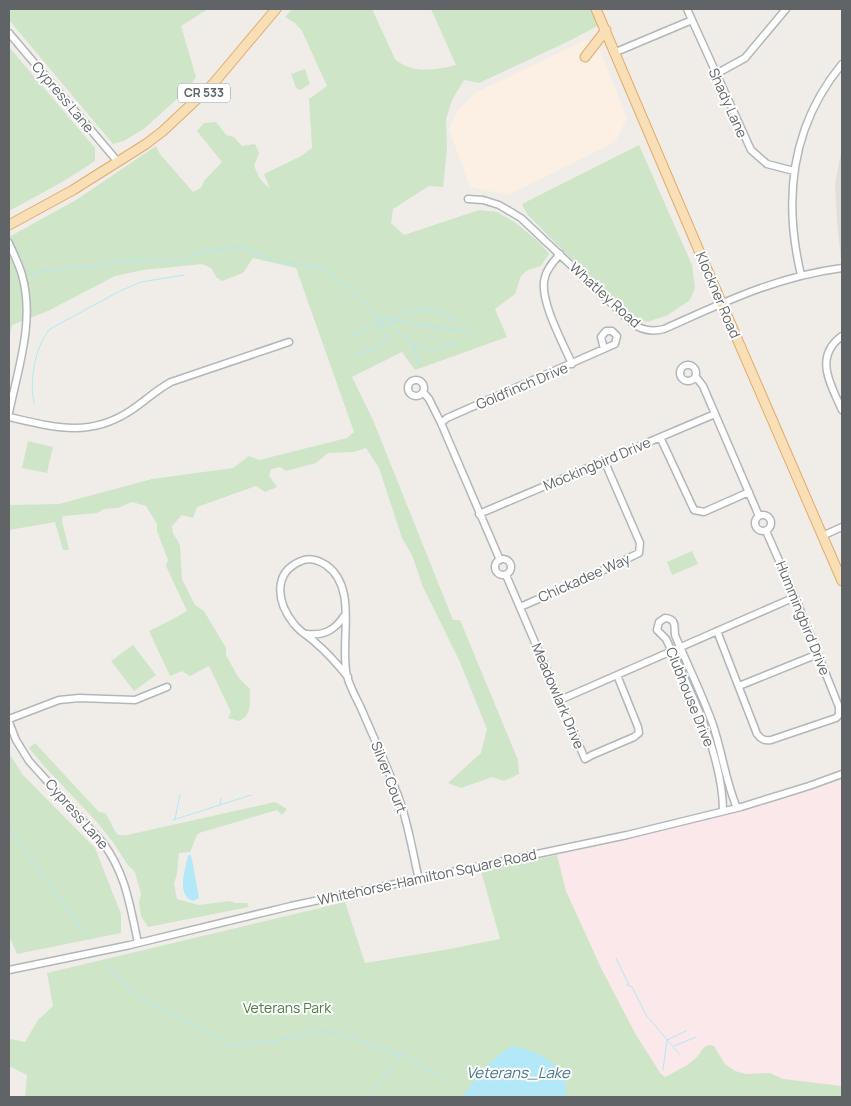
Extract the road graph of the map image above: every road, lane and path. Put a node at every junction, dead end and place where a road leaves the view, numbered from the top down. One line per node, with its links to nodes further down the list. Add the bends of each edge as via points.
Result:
1 (276, 9): 12 (main road, CR 533, via 192,105 146,144)
2 (596, 9): 6 (main road, Klockner Road)
3 (687, 9): 5 (street, Shady Lane)
4 (786, 9): 11 (street, via 745,58)
5 (692, 20): 8 (street); 11 (street, Shady Lane)
6 (606, 30): 8 (main road, Klockner Road); 9 (main road)
7 (9, 33): 12 (street, Cypress Lane)
8 (616, 52): 20 (main road, Klockner Road)
9 (586, 57)
10 (842, 64): 13 (street, via 814,108)
11 (716, 74): 13 (street, Shady Lane, via 750,150 775,168)
12 (118, 162): 15 (main road, CR 533)
13 (794, 171): 19 (street, via 791,218)
14 (468, 199): 17 (street, Whatley Road, via 483,200 514,213)
15 (9, 225)
16 (9, 243): 29 (street, via 22,275 27,312 26,334)
17 (560, 254): 20 (street, Whatley Road, via 632,323 644,330 664,329); 24 (street, via 547,272 543,291)
18 (842, 268): 19 (street, Whatley Road)
19 (800, 275): 20 (street, Whatley Road, via 763,286)
20 (722, 304): 38 (main road, Klockner Road)
21 (842, 336): 27 (street, via 833,344 826,363)
22 (289, 342): 29 (street, via 171,382 125,414 96,426 62,428)
23 (604, 349): 24 (street, Goldfinch Drive)
24 (572, 364): 30 (street, Goldfinch Drive)
25 (696, 377): 28 (street, Hummingbird Drive)
26 (422, 392): 30 (street, Meadowlark Drive, via 429,399)
27 (842, 410)
28 (715, 414): 31 (street, Mockingbird Drive); 33 (street, Hummingbird Drive)
29 (9, 415)
30 (440, 423): 34 (street, Meadowlark Drive)
31 (660, 438): 32 (street, Mockingbird Drive); 33 (street, via 691,508 697,512 704,512)
32 (602, 462): 34 (street, Mockingbird Drive); 43 (street, Chickadee Way, via 640,543 639,553)
33 (749, 492): 35 (street, Hummingbird Drive)
34 (479, 514): 39 (street, Meadowlark Drive)
35 (759, 516): 37 (street, Hummingbird Drive, via 755,525 760,531); 37 (street, Hummingbird Drive, via 764,515 771,520)
36 (842, 527): 38 (street)
37 (766, 531): 42 (street, Hummingbird Drive)
38 (822, 536): 41 (main road, Klockner Road)
39 (500, 560): 40 (street, Meadowlark Drive, via 507,560 510,564); 40 (street, Meadowlark Drive, via 495,570 501,575)
40 (506, 574): 43 (street, Meadowlark Drive)
41 (842, 581)
42 (795, 597): 45 (street); 49 (street, Hummingbird Drive)
43 (520, 607): 54 (street, Meadowlark Drive)
44 (345, 615): 46 (street, via 331,631); 46 (street, Silver Court, via 344,594 329,568 312,559 299,561 284,573 280,593 293,622); 51 (street, Silver Court, via 344,647)
45 (717, 631): 47 (street); 52 (street, Hummingbird Drive)
46 (306, 634): 51 (street, Silver Court)
47 (680, 647): 48 (street); 48 (street, Clubhouse Drive, via 675,624 669,618 662,619 657,630); 56 (street, Clubhouse Drive)
48 (672, 651): 50 (street); 57 (street, Clubhouse Drive, via 701,716)
49 (818, 654): 52 (street); 52 (street, Hummingbird Drive, via 839,706 836,718 765,741 757,734)
50 (616, 675): 54 (street); 54 (street, Meadowlark Drive, via 638,727 639,732 634,738 586,759)
51 (348, 677): 63 (street, Silver Court, via 401,804)
52 (739, 686)
53 (167, 687): 55 (street, via 135,700 58,700)
54 (560, 700)
55 (9, 720): 64 (street, Cypress Lane, via 29,761 111,853 125,883)
56 (721, 752): 57 (street); 58 (street, Clubhouse Drive)
57 (713, 754): 59 (street, Clubhouse Drive)
58 (726, 772): 59 (street); 61 (street, Clubhouse Drive)
59 (718, 774): 62 (street, Clubhouse Drive)
60 (842, 774): 61 (street, Whitehorse-Hamilton Square Road)
61 (737, 808): 62 (street, Whitehorse-Hamilton Square Road)
62 (723, 811): 63 (street, Whitehorse-Hamilton Square Road)
63 (419, 880): 64 (street, Whitehorse-Hamilton Square Road, via 291,906)
64 (138, 943): 65 (street, Whitehorse-Hamilton Square Road)
65 (9, 970)

